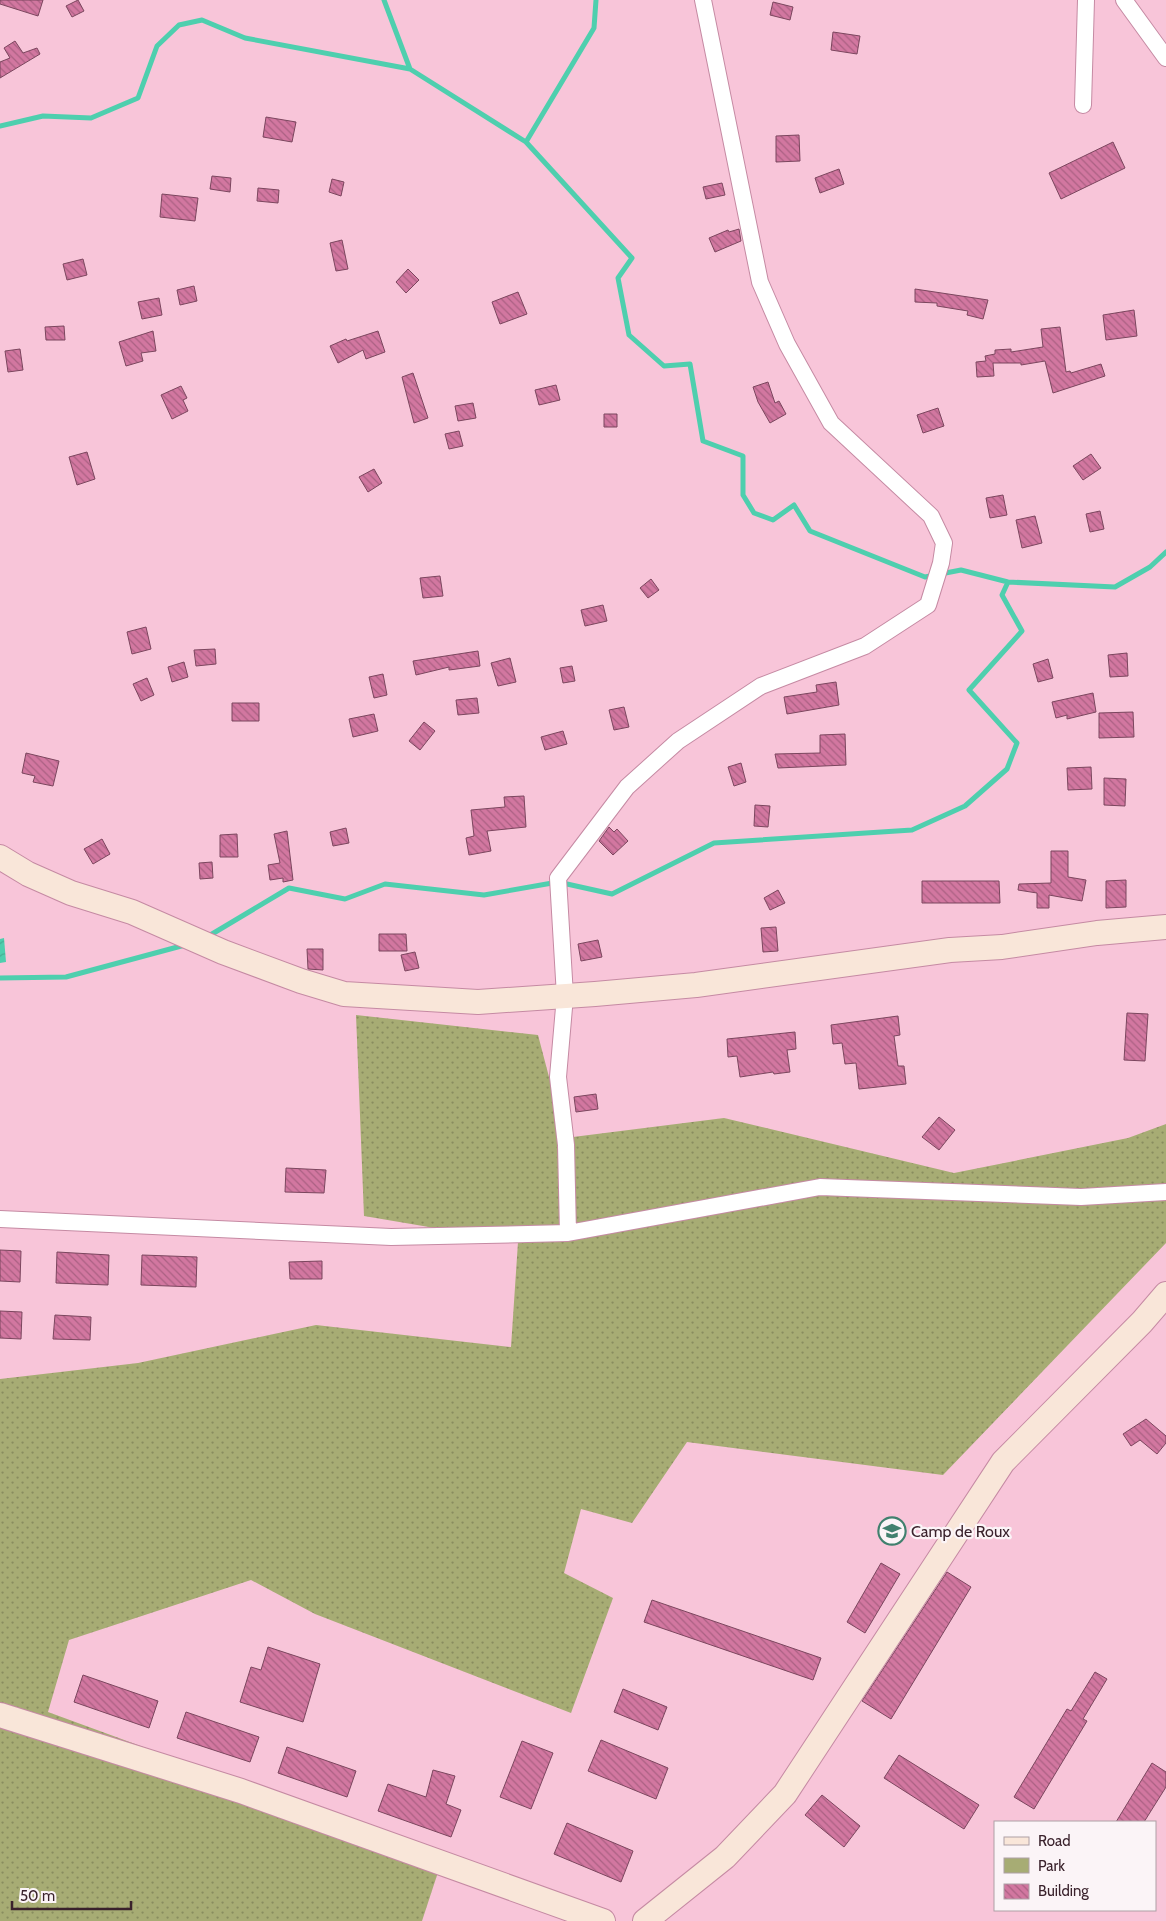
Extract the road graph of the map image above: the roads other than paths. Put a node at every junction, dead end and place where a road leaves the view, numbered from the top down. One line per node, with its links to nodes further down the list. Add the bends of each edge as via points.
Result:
1 (703, 0): 8 (street, via 760,282 787,344 831,423 931,516 944,543 928,605 864,646 761,686 678,741 627,787 558,878)
2 (1086, 0): 5 (street)
3 (1124, 0): 4 (street)
4 (1166, 58)
5 (1083, 104)
6 (0, 857): 8 (street, via 71,893 132,912 231,955 344,994 478,1002)
7 (1166, 927): 8 (street, via 1002,947 950,950 696,985)
8 (565, 996): 11 (street, via 558,1077 566,1145)
9 (1166, 1192): 11 (street, via 1081,1197 820,1187)
10 (0, 1219): 11 (street, via 390,1237)
11 (568, 1233)
12 (1166, 1294): 15 (street, via 1003,1462 785,1794 725,1857)
13 (0, 1715): 14 (street, via 241,1791)
14 (603, 1921)
15 (645, 1921)

